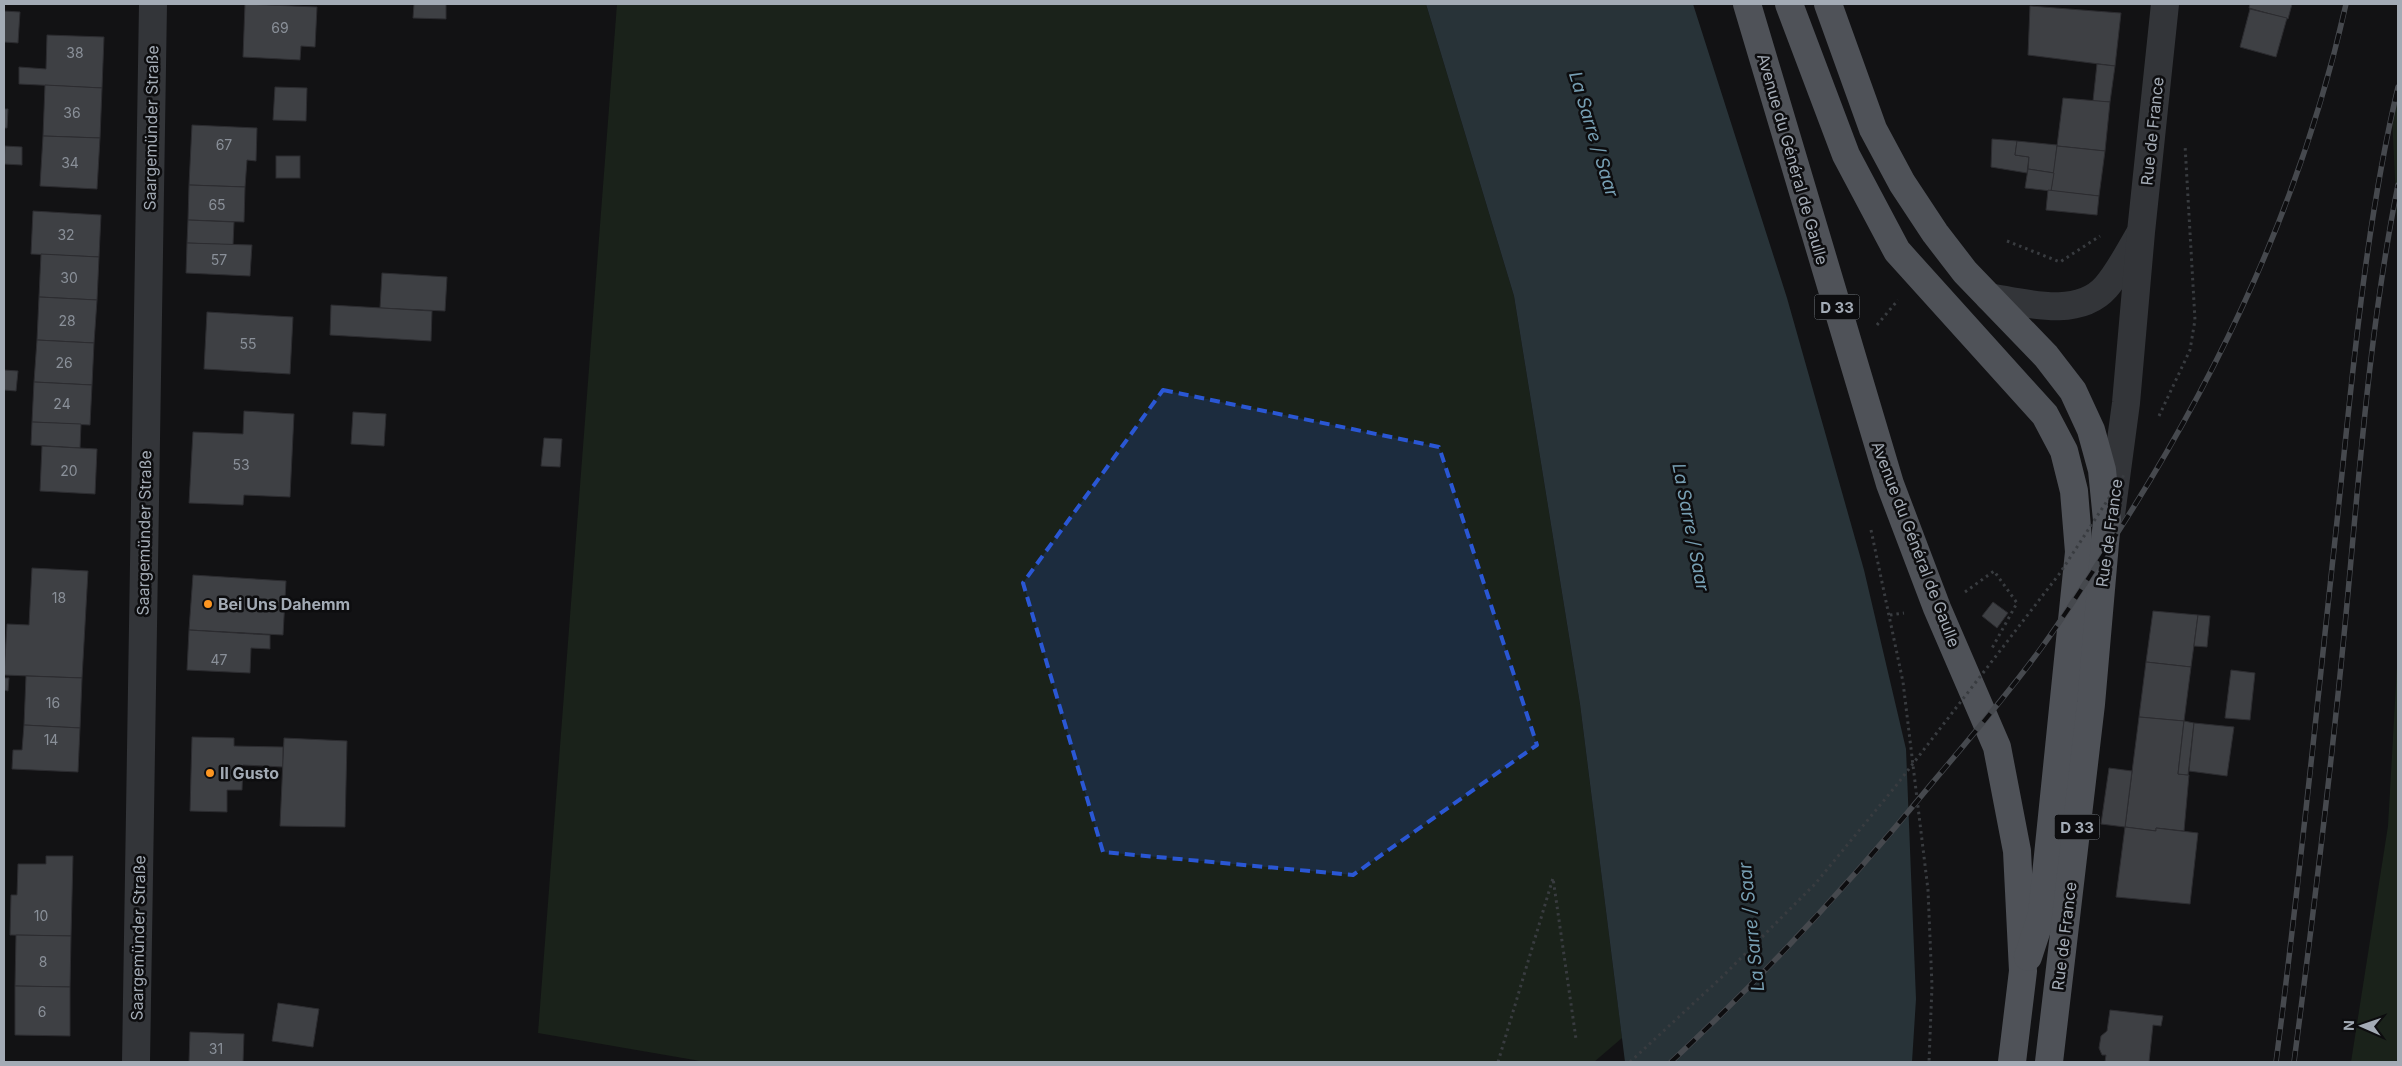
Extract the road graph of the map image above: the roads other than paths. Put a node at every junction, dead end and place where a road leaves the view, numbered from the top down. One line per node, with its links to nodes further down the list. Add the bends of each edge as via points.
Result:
1 (153, 4): 10 (street, Saargemünder Straße)
2 (1747, 4): 9 (main road, Avenue du Général de Gaulle / D 33, via 1890,484 1937,608 1997,747 2018,851)
3 (1790, 4): 9 (main road, via 1846,155 1897,251 2045,415 2064,451 2074,491 2078,543 2076,595 2042,914)
4 (1828, 4): 7 (main road, D 33, via 1873,129 1902,183 1966,272)
5 (2165, 4): 6 (street, Rue de France)
6 (2141, 232): 7 (street, via 2106,288 2081,304 2059,307); 8 (street, Rue de France, via 2126,403)
7 (1989, 297): 8 (main road, D 33, via 2046,356 2073,391 2091,430 2102,470 2107,520)
8 (2101, 591): 12 (main road, Rue de France / D 33)
9 (2023, 971): 11 (main road, Avenue du Général de Gaulle / D 33)
10 (136, 1062)
11 (2012, 1062)
12 (2049, 1062)

